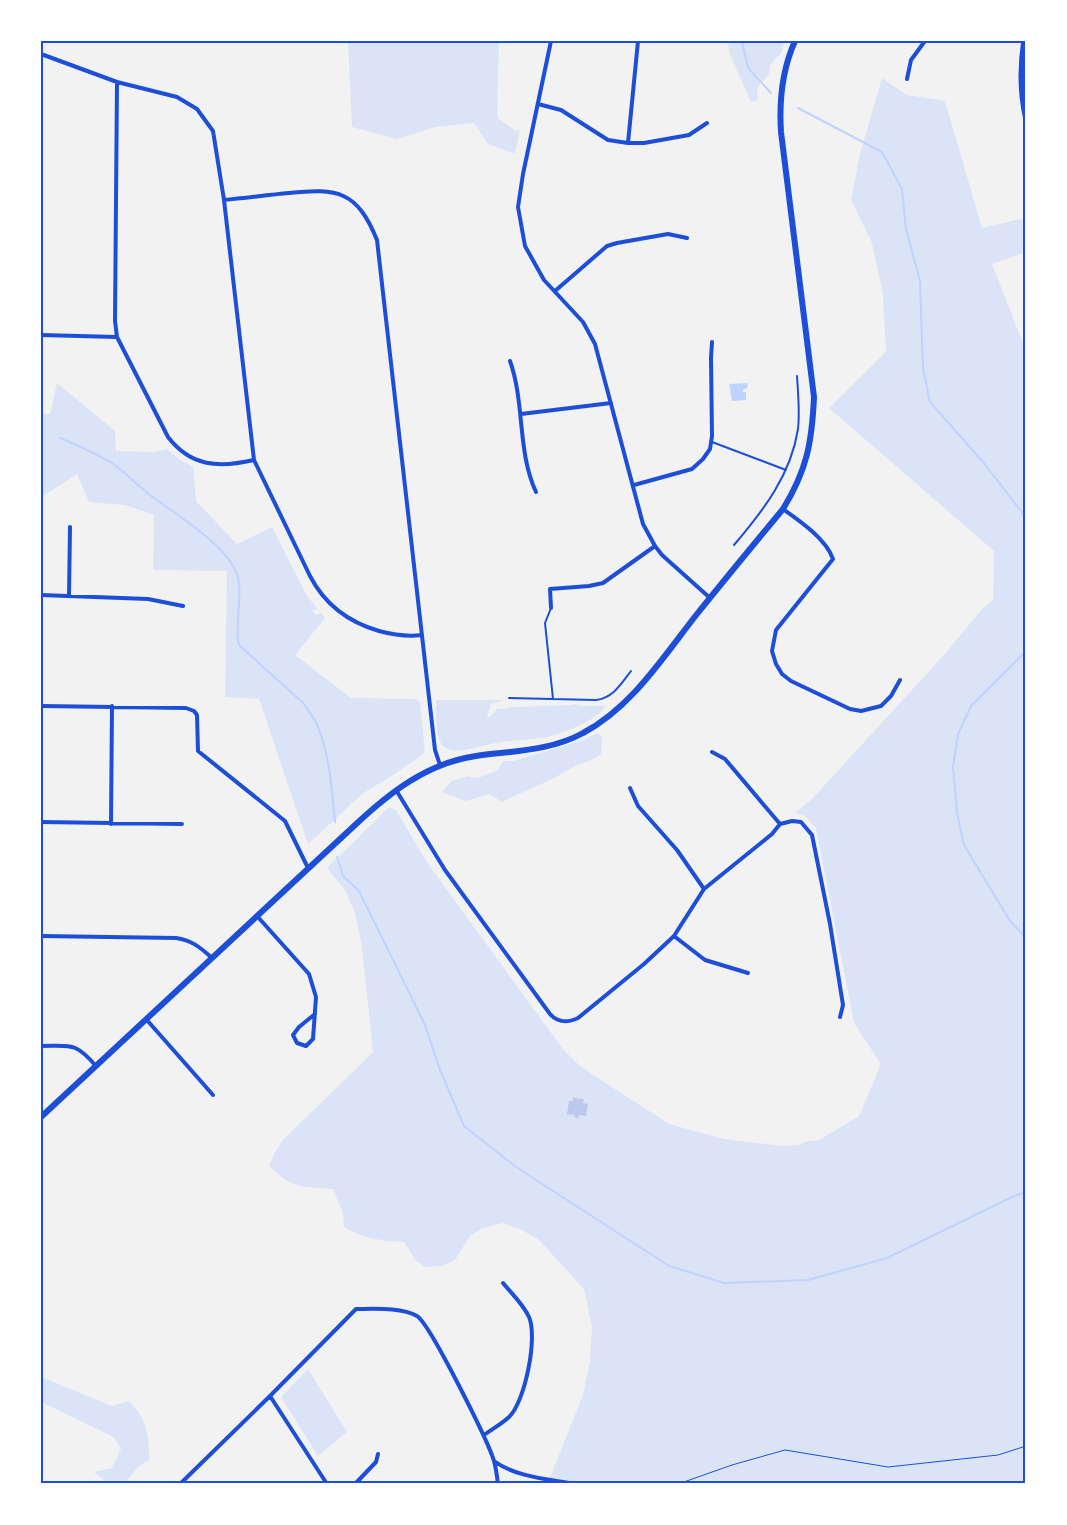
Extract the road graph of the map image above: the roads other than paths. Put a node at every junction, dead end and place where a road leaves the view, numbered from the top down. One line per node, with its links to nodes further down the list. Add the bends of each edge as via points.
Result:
1 (550, 41): 9 (street)
2 (638, 41): 12 (street)
3 (795, 41): 28 (main road, via 782,91 781,132 814,397 809,450 796,488)
4 (924, 41): 7 (street, via 911,60)
5 (1024, 41): 10 (main road, via 1021,71)
6 (41, 54): 8 (street)
7 (907, 79)
8 (117, 82): 13 (street, via 177,97 197,109 213,131); 17 (street)
9 (538, 104): 12 (street, via 561,110 608,140); 15 (street, via 518,207 525,246 544,280)
10 (1026, 119)
11 (707, 123): 12 (street, via 689,135)
12 (628, 144)
13 (224, 200): 24 (street); 37 (street, via 325,191 352,201 368,219 377,240)
14 (687, 238): 15 (street, via 668,234 607,246)
15 (555, 290): 21 (street, via 583,322 595,344)
16 (41, 336): 17 (street)
17 (117, 337): 24 (street, via 176,448 203,462 235,464)
18 (712, 342): 23 (street)
19 (510, 361): 22 (street)
20 (797, 376): 25 (lane, via 798,428)
21 (611, 403): 22 (street); 26 (street)
22 (521, 414): 27 (street, via 527,472)
23 (712, 442): 25 (lane); 26 (street, via 703,460 692,469)
24 (254, 460): 37 (street, via 310,576 328,603 364,626 397,636)
25 (786, 470): 30 (lane, via 771,499)
26 (634, 485): 31 (street, via 643,524)
27 (536, 492)
28 (783, 509): 34 (main road); 39 (street, via 805,525 831,552 833,559 776,630 772,651 782,674 854,710 881,706)
29 (70, 527): 33 (street)
30 (734, 545)
31 (655, 546): 34 (street); 36 (street, via 603,583 550,590)
32 (41, 595): 33 (street)
33 (69, 596): 35 (street, via 148,599)
34 (710, 598): 45 (main road, via 635,693 601,723 560,742)
35 (183, 606)
36 (551, 608): 41 (lane, via 545,622)
37 (422, 635): 45 (street, via 435,750)
38 (632, 672): 41 (lane, via 606,699)
39 (900, 680)
40 (509, 698): 41 (lane)
41 (553, 699)
42 (41, 706): 43 (street)
43 (112, 706): 49 (street); 52 (street, via 186,708 194,711 198,751 282,818)
44 (712, 752): 51 (street, via 724,759)
45 (440, 765): 47 (main road)
46 (630, 788): 53 (street, via 638,806 677,850)
47 (396, 790): 52 (main road); 56 (street, via 445,870 554,1019 578,1018)
48 (41, 822): 49 (street)
49 (111, 824): 50 (street)
50 (182, 824)
51 (780, 824): 53 (street); 60 (street, via 800,822 812,835 843,1005)
52 (308, 868): 54 (main road)
53 (704, 889): 56 (street)
54 (256, 916): 57 (main road); 59 (street, via 309,974 316,997)
55 (41, 936): 57 (street, via 186,939)
56 (674, 936): 58 (street, via 705,960)
57 (212, 958): 61 (main road)
58 (748, 973)
59 (315, 1014): 59 (street, via 312,1039 306,1046 297,1043 293,1035)
60 (840, 1016)
61 (146, 1019): 63 (main road); 64 (street)
62 (41, 1046): 63 (street, via 79,1049)
63 (96, 1066): 65 (main road)
64 (212, 1095)
65 (41, 1117)
66 (503, 1283): 68 (street, via 526,1313 532,1337 520,1400 509,1418)
67 (270, 1396): 68 (street, via 356,1309 406,1311 418,1316 430,1334); 71 (street); 72 (street)
68 (484, 1435): 70 (street)
69 (378, 1454): 73 (street, via 376,1462)
70 (494, 1461): 74 (street); 75 (street, via 503,1468)
71 (180, 1484)
72 (327, 1484)
73 (355, 1484)
74 (498, 1484)
75 (574, 1484)

